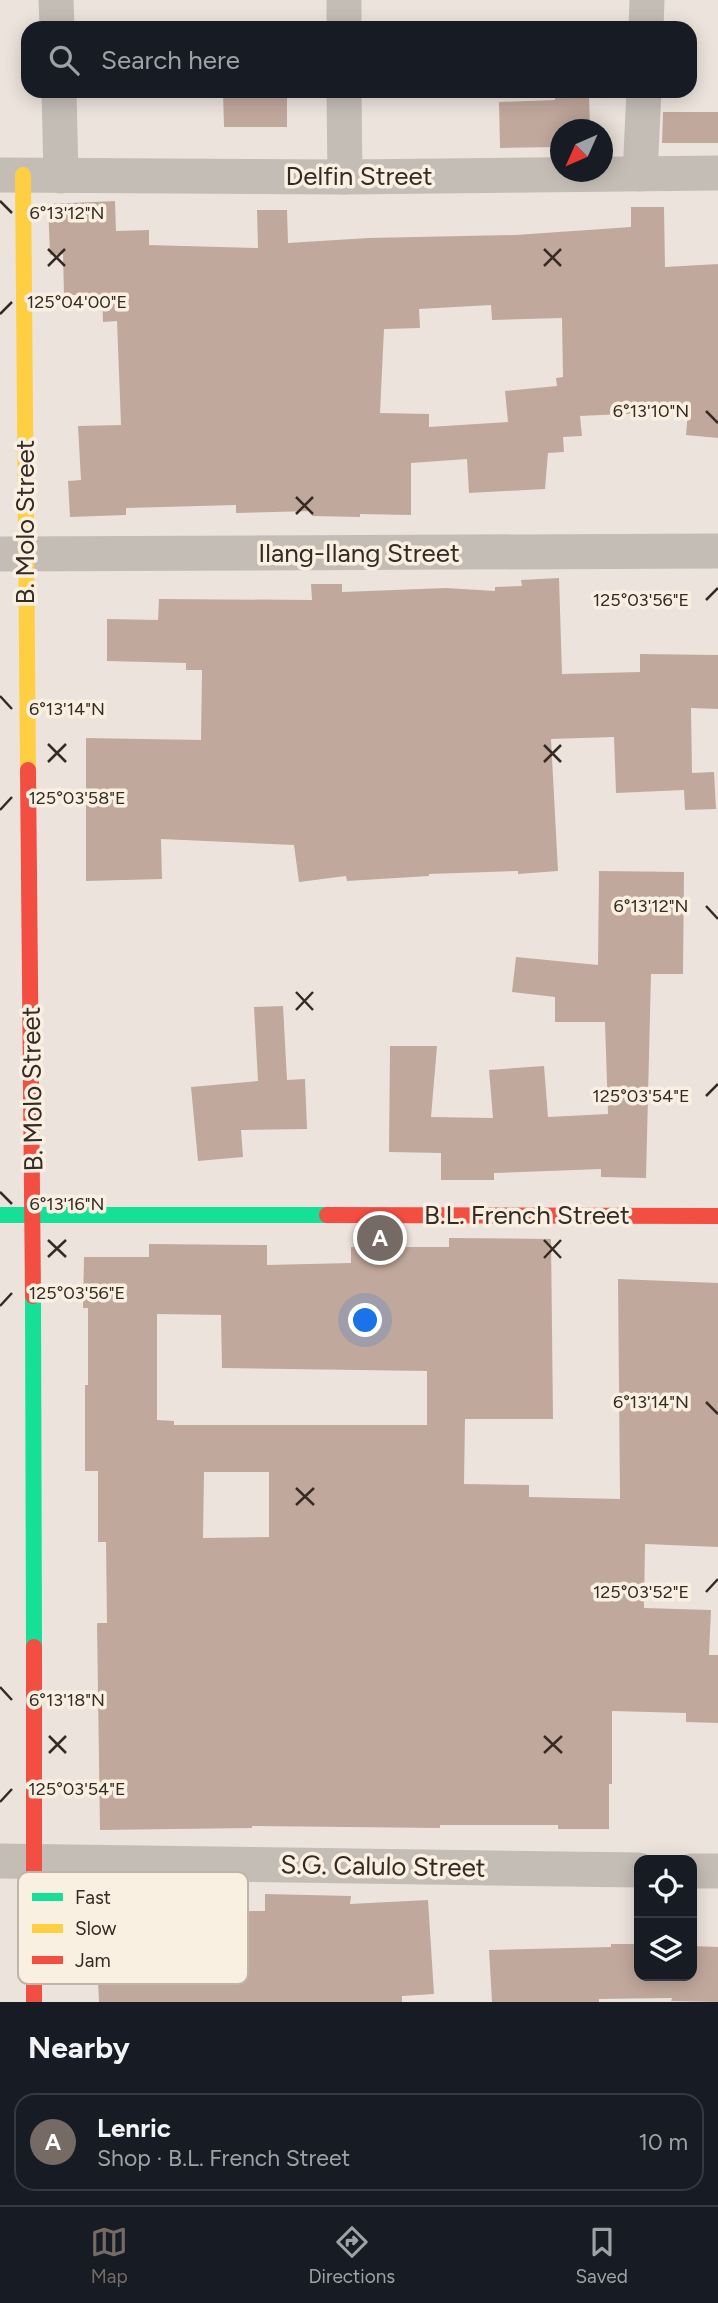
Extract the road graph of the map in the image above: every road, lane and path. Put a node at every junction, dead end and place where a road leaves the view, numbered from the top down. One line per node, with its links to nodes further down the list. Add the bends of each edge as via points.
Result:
1 (56, 0): 4 (street)
2 (344, 0): 5 (street)
3 (647, 0): 6 (street)
4 (57, 21)
5 (344, 21)
6 (646, 21)
7 (59, 98): 13 (street)
8 (344, 98): 14 (street)
9 (644, 98): 11 (street)
10 (718, 173): 11 (street, Delfin Street)
11 (640, 174): 14 (street, Delfin Street)
12 (11, 175): 13 (street, Delfin Street); 16 (street, B. Molo Street)
13 (61, 176): 14 (street, Delfin Street)
14 (345, 177)
15 (718, 551): 16 (street, Ilang-Ilang Street)
16 (12, 554): 18 (street, B. Molo Street)
17 (0, 1215): 18 (street, B.L. French Street)
18 (33, 1215): 19 (street, B.L. French Street); 21 (street, B. Molo Street)
19 (718, 1216)
20 (0, 1861): 21 (street, S.G. Calulo Street)
21 (34, 1861): 22 (street, S.G. Calulo Street); 25 (street, B. Molo Street)
22 (634, 1870)
23 (697, 1871): 24 (street)
24 (718, 1871)
25 (34, 1872)
26 (34, 1984): 27 (street, B. Molo Street)
27 (34, 2002)

